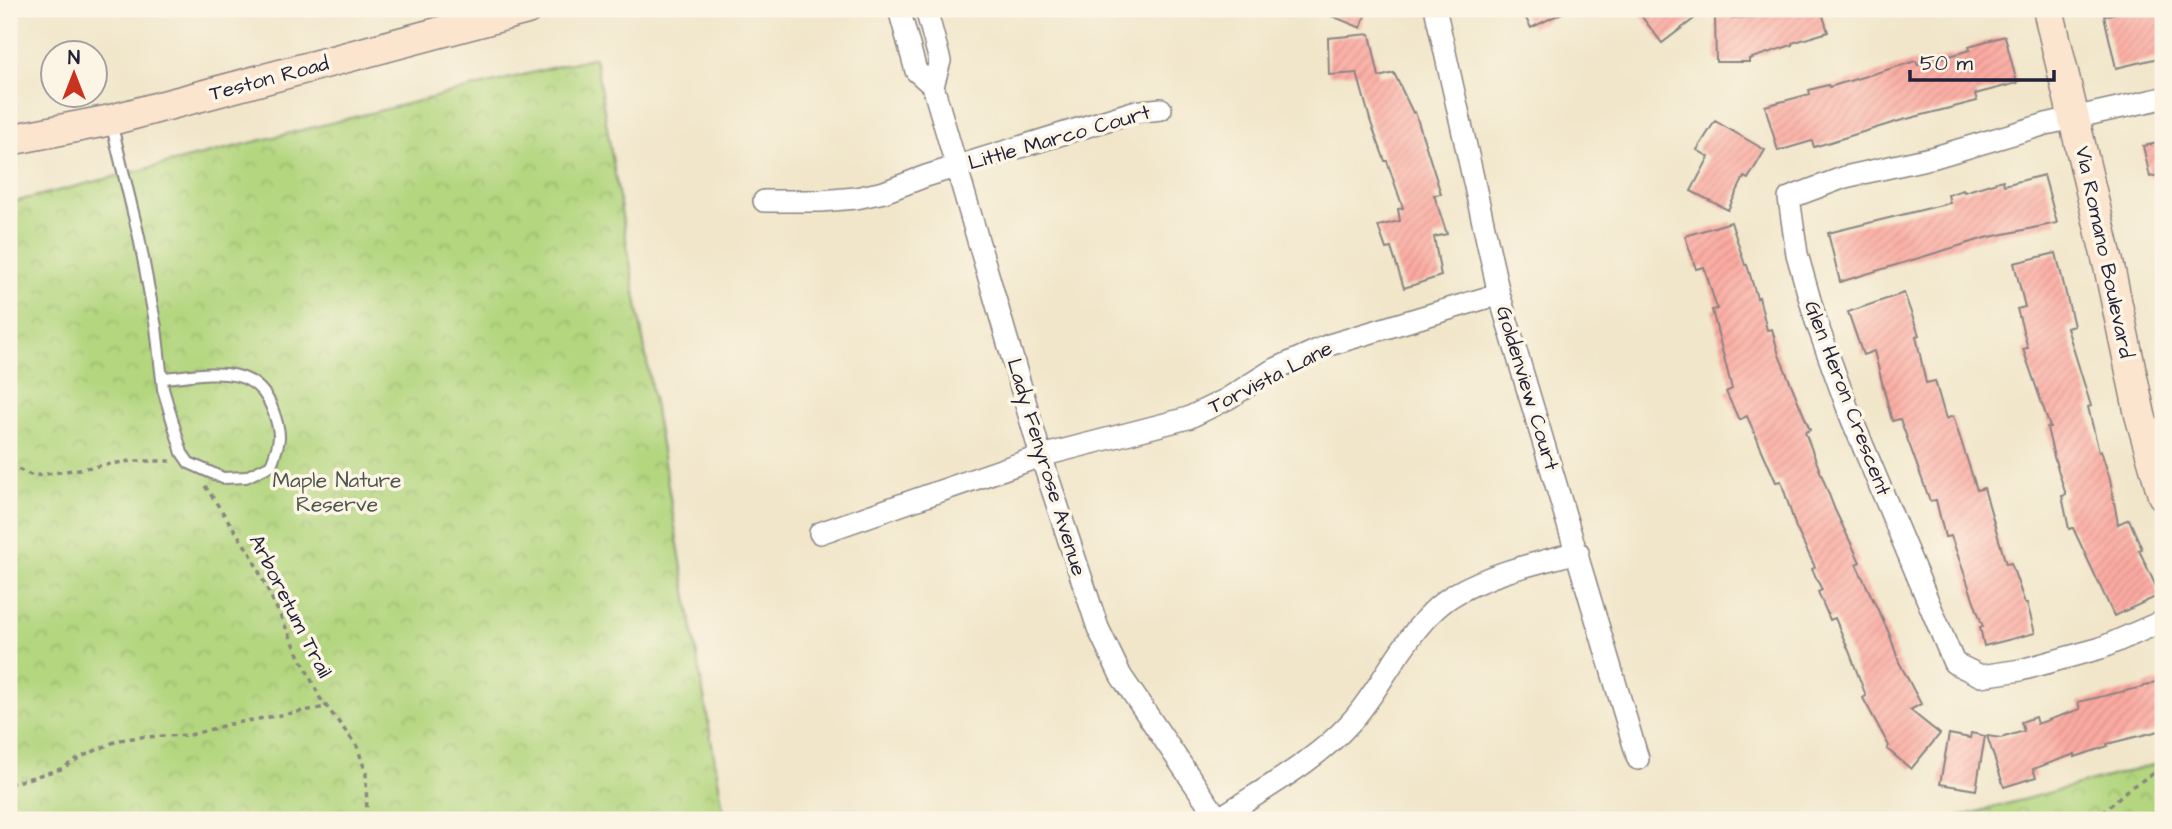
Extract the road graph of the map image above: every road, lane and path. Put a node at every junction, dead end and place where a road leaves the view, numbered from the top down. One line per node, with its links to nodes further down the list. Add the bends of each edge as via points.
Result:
1 (527, 9): 10 (main road, Teston Road)
2 (899, 9): 6 (street, Lady Fenyrose Avenue, via 916,71)
3 (926, 9): 6 (street, Lady Fenyrose Avenue, via 940,61)
4 (2048, 9): 9 (main road, Via Romano Boulevard)
5 (1436, 12): 14 (street, Goldenview Court)
6 (933, 86): 12 (street, Lady Fenyrose Avenue)
7 (2163, 98): 9 (street)
8 (1161, 109): 12 (street, Little Marco Court, via 1133,112)
9 (2076, 118): 19 (main road, Via Romano Boulevard, via 2140,415); 22 (street, Glen Heron Crescent, via 1845,177 1790,198 1797,254 1850,415 1954,663 1981,676 2021,670 2101,648)
10 (111, 120): 11 (main road, Teston Road); 15 (lane, via 139,237)
11 (9, 139)
12 (957, 166): 13 (street, Little Marco Court, via 856,198); 16 (street, Lady Fenyrose Avenue)
13 (764, 201)
14 (1499, 294): 16 (street, Torvista Lane, via 1329,345 1273,370 1188,418); 21 (street, Goldenview Court)
15 (163, 378): 17 (lane, via 182,453); 17 (lane, via 225,372 252,380 268,398 278,424 280,444 271,465 246,477 223,478)
16 (1041, 456): 20 (street, Torvista Lane); 28 (street, Lady Fenyrose Avenue, via 1098,628 1121,676)
17 (189, 463): 18 (path, via 131,461 33,476); 23 (path, Arboretum Trail, via 250,553)
18 (9, 465)
19 (2163, 495)
20 (820, 533)
21 (1578, 552): 24 (street, Goldenview Court); 28 (street, via 1499,574 1456,593 1405,644 1349,724 1308,759)
22 (2163, 621)
23 (326, 707): 26 (path, via 190,736 119,740 61,769); 27 (path, Arboretum Trail, via 358,746 366,773)
24 (1638, 759)
25 (2163, 777): 29 (path, via 2153,774 2129,789)
26 (9, 784)
27 (367, 820)
28 (1218, 820)
29 (2095, 820)

